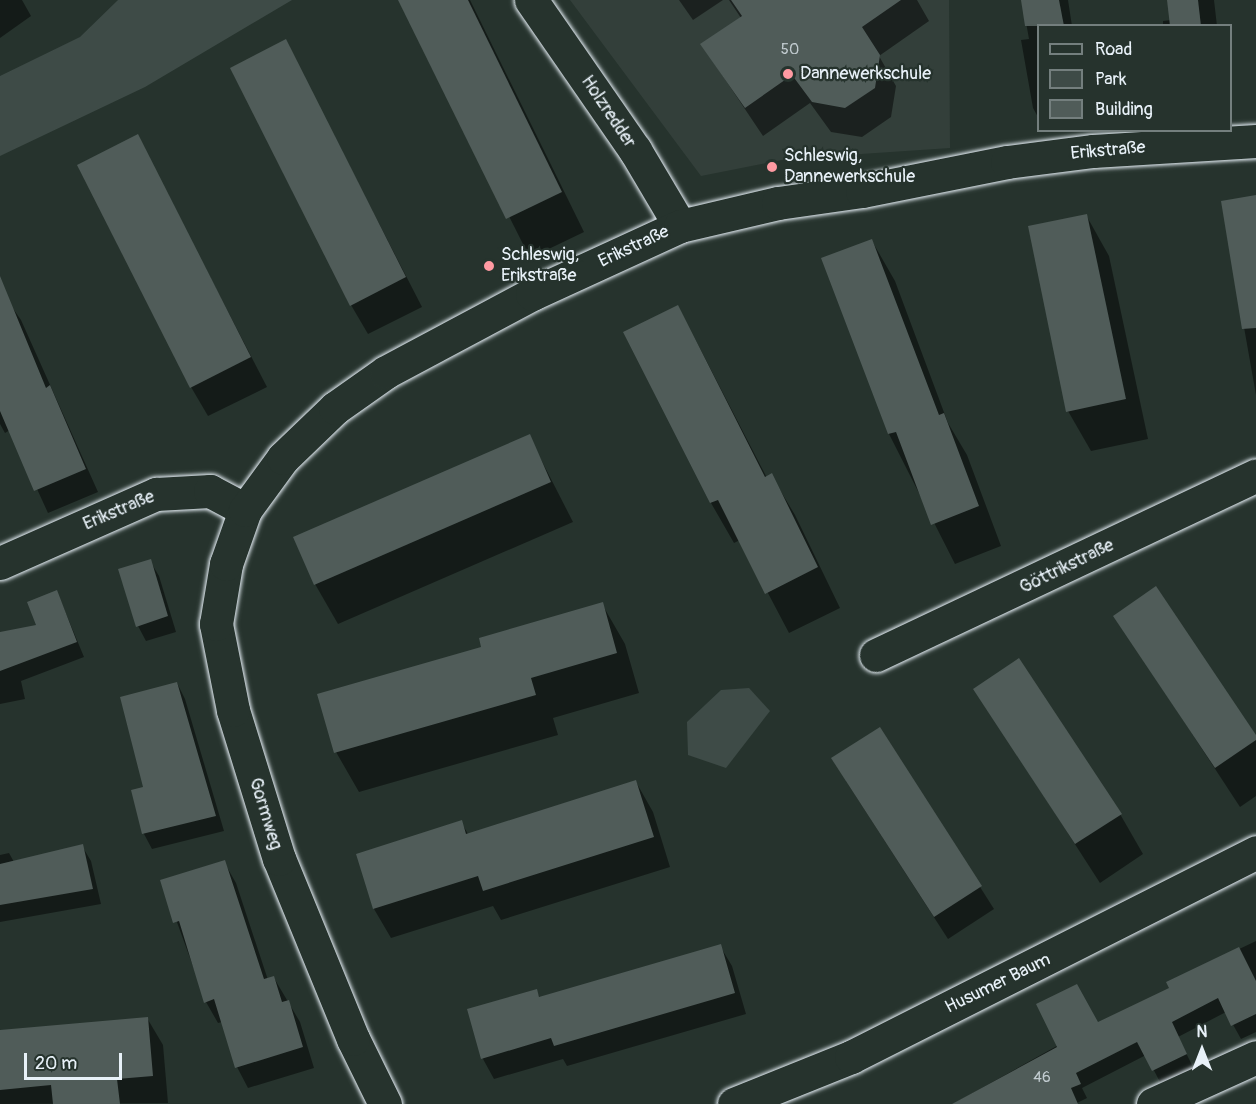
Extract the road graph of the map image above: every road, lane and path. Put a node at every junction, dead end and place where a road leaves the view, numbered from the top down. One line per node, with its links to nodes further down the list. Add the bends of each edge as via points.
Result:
1 (531, 0): 3 (street, Holzredder, via 634,150)
2 (1256, 141): 3 (street, Erikstraße, via 1093,151 1007,162 778,203)
3 (680, 226): 5 (street, Erikstraße, via 532,294 386,372 335,408 283,458)
4 (1256, 475): 7 (street, Göttrikstraße)
5 (245, 510): 6 (street, Erikstraße, via 210,491 156,494); 11 (street, Gormweg, via 226,564 216,624 233,710 279,859 353,1039)
6 (0, 563)
7 (876, 656)
8 (1256, 852): 12 (street, Husumer Baum, via 850,1057)
9 (1256, 1056): 10 (street)
10 (1187, 1098): 13 (street)
11 (385, 1104)
12 (734, 1104)
13 (1153, 1104)

